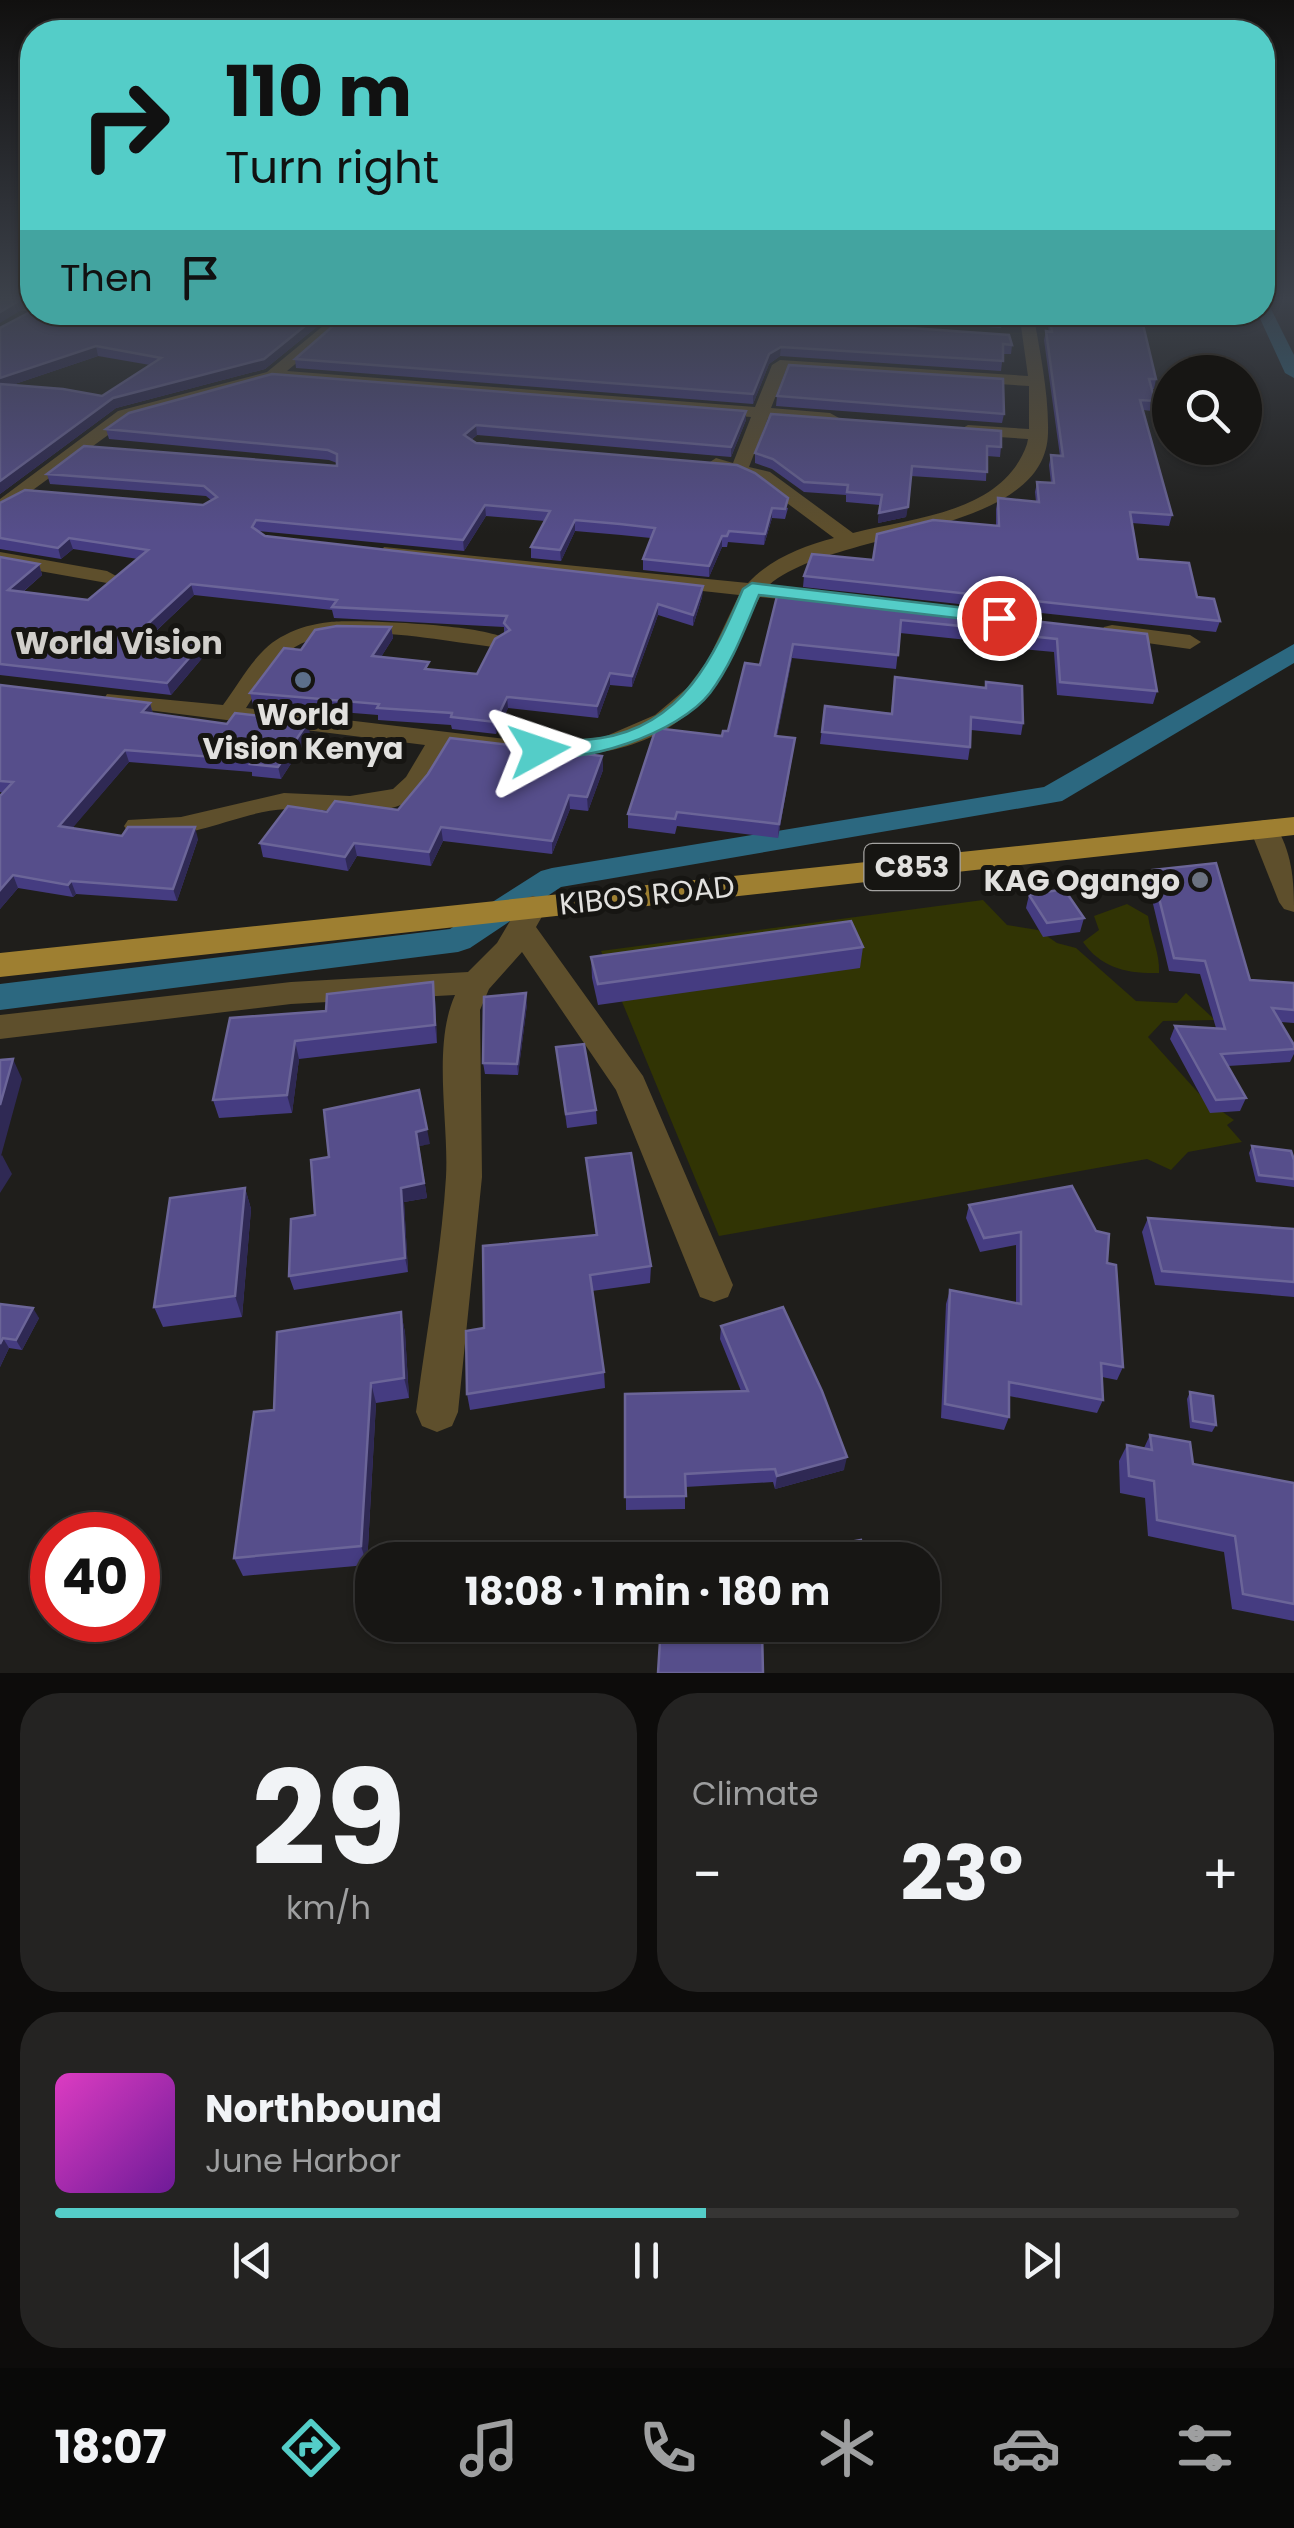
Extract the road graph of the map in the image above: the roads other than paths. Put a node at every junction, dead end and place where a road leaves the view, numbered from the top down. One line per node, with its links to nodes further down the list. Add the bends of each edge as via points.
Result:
1 (262, 377): 10 (street, via 124,414)
2 (313, 377): 6 (street)
3 (772, 377): 6 (street)
4 (989, 377): 5 (street)
5 (1034, 380): 9 (street)
6 (758, 412): 7 (street); 13 (street)
7 (846, 420)
8 (942, 428): 9 (street)
9 (1041, 435): 17 (street, via 1018,480 986,501)
10 (84, 444): 11 (street); 14 (street)
11 (118, 450)
12 (695, 462): 13 (street)
13 (740, 467): 17 (street, via 763,476)
14 (13, 493): 15 (street); 16 (street)
15 (59, 494)
16 (0, 508)
17 (847, 538): 21 (street, via 800,555)
18 (366, 548): 21 (street)
19 (0, 558): 20 (street)
20 (107, 576)
21 (752, 589): 22 (street); 28 (street, via 700,692 660,723 608,744 539,750)
22 (865, 602)
23 (1090, 629): 25 (street)
24 (496, 640): 27 (street, via 373,628 306,632 281,647)
25 (1190, 642)
26 (96, 697): 27 (street)
27 (229, 713): 28 (street)
28 (441, 738): 29 (street, via 401,796 350,804 284,801 181,826)
29 (138, 826)
30 (1279, 828): 31 (street); 32 (main road, KIBOS ROAD / C853)
31 (1294, 902)
32 (528, 914): 33 (main road, KIBOS ROAD / C853, via 448,916); 34 (street, via 508,950); 36 (street, via 631,1085)
33 (0, 965)
34 (476, 983): 35 (street, via 291,993); 37 (street, via 464,1010 464,1177)
35 (0, 1027)
36 (714, 1285)
37 (437, 1412)

